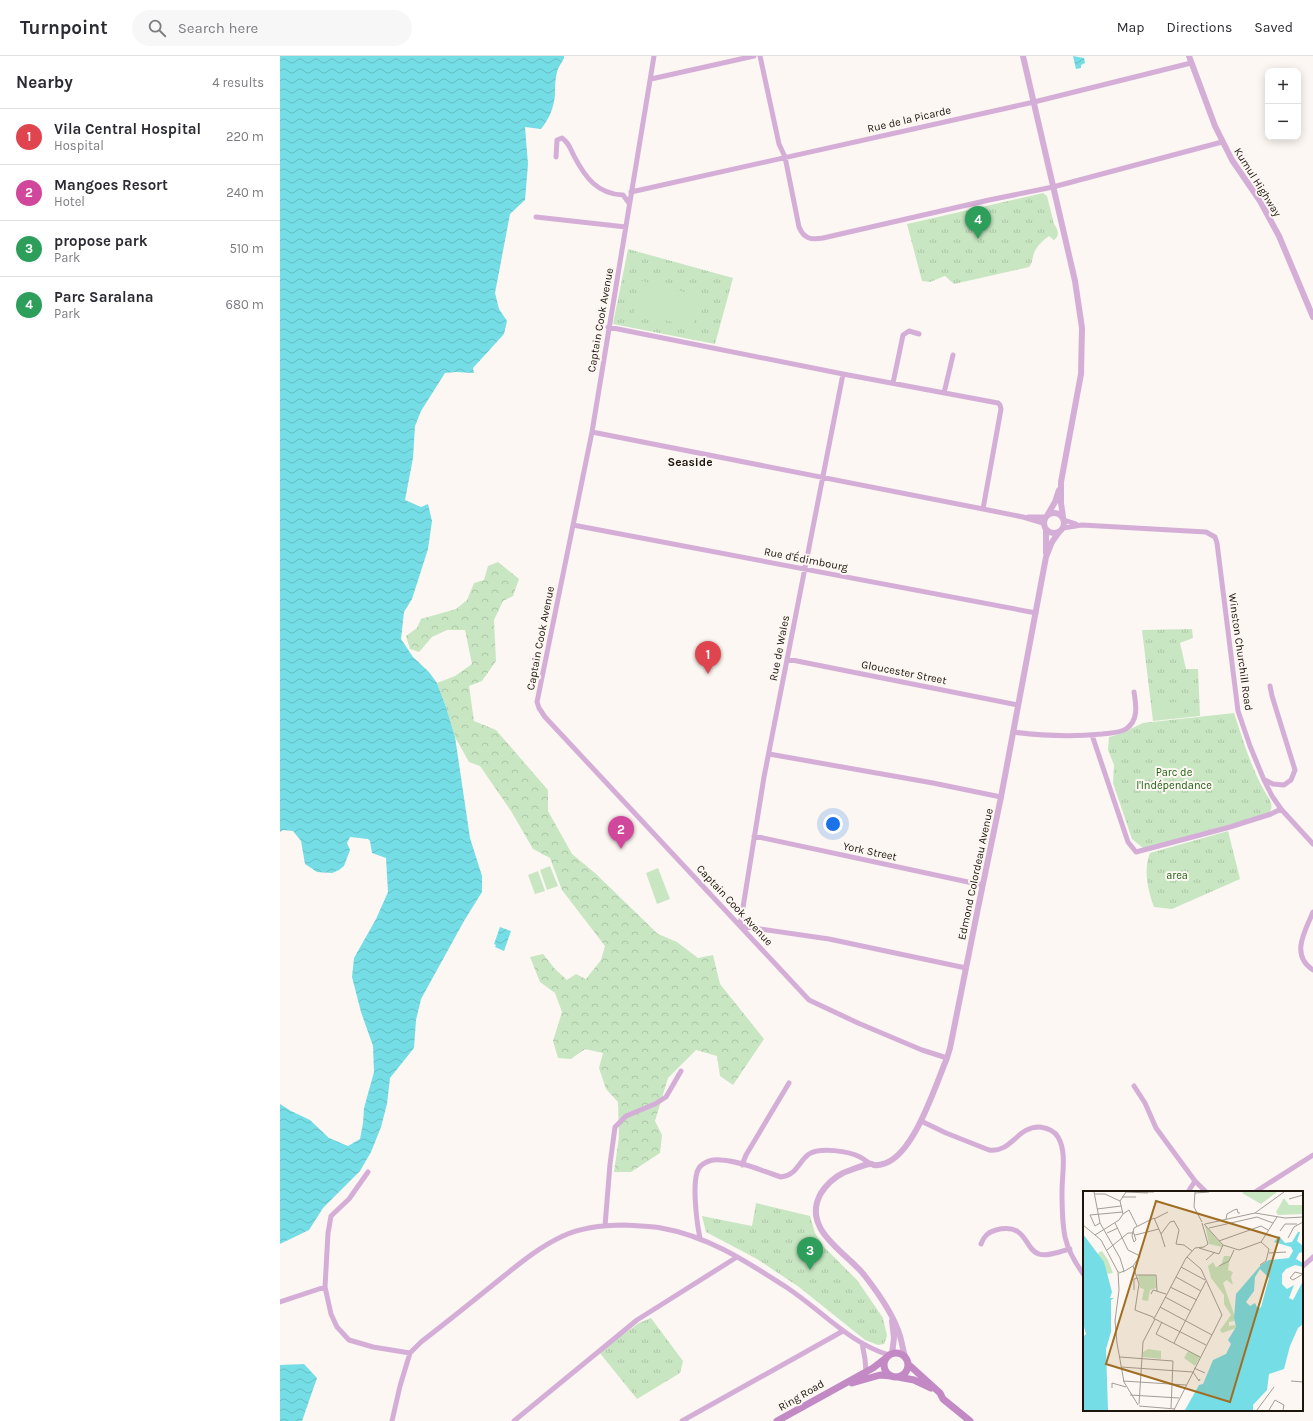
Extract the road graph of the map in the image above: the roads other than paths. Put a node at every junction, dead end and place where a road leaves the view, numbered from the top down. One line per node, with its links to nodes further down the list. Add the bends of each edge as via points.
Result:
1 (654, 56): 7 (street, Captain Cook Avenue)
2 (754, 56): 7 (street)
3 (760, 56): 11 (street)
4 (1023, 56): 8 (street)
5 (1189, 56): 6 (street, Kumul Highway)
6 (1191, 63): 8 (street, Rue de la Picarde); 9 (street, Kumul Highway)
7 (651, 79): 13 (street, Captain Cook Avenue)
8 (1034, 102): 11 (street, Rue de la Picarde); 12 (street)
9 (1222, 142): 12 (street); 17 (street, Kumul Highway, via 1280,236)
10 (556, 157): 14 (street, via 558,140 562,138 568,142 595,186 612,195 623,195)
11 (785, 157): 12 (street, via 799,227 803,235 810,239); 13 (street, Rue de la Picarde)
12 (1053, 188): 26 (street, via 1075,281 1082,328 1081,374)
13 (631, 192): 14 (street, Captain Cook Avenue)
14 (629, 203): 16 (street, Captain Cook Avenue)
15 (536, 217): 16 (street)
16 (626, 227): 18 (street, Captain Cook Avenue)
17 (1313, 317)
18 (608, 327): 21 (street); 24 (street, Captain Cook Avenue)
19 (919, 334): 22 (street, via 909,331 903,335)
20 (953, 355): 23 (street)
21 (843, 374): 22 (street); 25 (street, Rue de Wales)
22 (893, 383): 23 (street)
23 (944, 393): 27 (street, via 1000,405)
24 (592, 432): 25 (street); 31 (street, Captain Cook Avenue)
25 (824, 477): 27 (street); 35 (street, Rue de Wales)
26 (1062, 482): 28 (street, via 1055,502); 29 (street, via 1060,503)
27 (982, 509): 28 (street, via 1023,517)
28 (1045, 518): 29 (street, via 1053,512 1059,513); 32 (street)
29 (1063, 518): 30 (street); 33 (street)
30 (1077, 525): 33 (street); 44 (street, Winston Churchill Road, via 1206,532 1214,537 1217,543 1238,711)
31 (573, 526): 35 (street, Rue d'Édimbourg); 51 (street, Captain Cook Avenue, via 538,696 539,708)
32 (1046, 530): 33 (street, via 1055,533); 34 (street)
33 (1061, 530): 34 (street, via 1052,542)
34 (1046, 557): 36 (street, Edmond Colordeau Avenue)
35 (804, 569): 36 (street, Rue d'Édimbourg); 37 (street, Rue de Wales)
36 (1036, 613): 40 (street, Edmond Colordeau Avenue)
37 (787, 659): 40 (street, Gloucester Street); 43 (street, Rue de Wales)
38 (1270, 686): 44 (street, via 1295,770 1291,780 1284,785)
39 (1134, 692): 42 (street, via 1136,715 1126,729 1116,733)
40 (1018, 705): 41 (street, Edmond Colordeau Avenue)
41 (1013, 732): 42 (street, via 1056,737); 45 (street, Edmond Colordeau Avenue)
42 (1092, 735): 46 (street, via 1128,842 1136,852 1230,827)
43 (769, 754): 45 (street); 47 (street, Rue de Wales)
44 (1264, 780): 46 (street, Winston Churchill Road)
45 (1001, 797): 49 (street, Edmond Colordeau Avenue)
46 (1281, 809): 48 (street, Winston Churchill Road)
47 (754, 836): 49 (street, York Street); 51 (street, Rue de Wales)
48 (1313, 844)
49 (982, 885): 52 (street, Edmond Colordeau Avenue)
50 (1313, 912): 53 (street, via 1301,940 1300,949 1307,966)
51 (740, 926): 52 (street, via 829,939); 54 (street, Captain Cook Avenue, via 809,1000 922,1050)
52 (966, 968): 54 (street, Edmond Colordeau Avenue)
53 (1313, 970)
54 (947, 1058): 58 (street, Edmond Colordeau Avenue)
55 (681, 1071): 67 (street, via 666,1097 626,1116 615,1127)
56 (789, 1083): 60 (street)
57 (1134, 1086): 63 (street, via 1156,1128)
58 (920, 1121): 61 (street, Edmond Colordeau Avenue, via 910,1141 898,1156 876,1166); 70 (street, via 995,1151 1003,1149 1017,1136 1030,1129 1038,1127 1051,1130 1058,1137 1062,1152 1062,1219)
59 (1313, 1155): 66 (street)
60 (742, 1164): 61 (street, via 781,1177 788,1176 809,1154 823,1150 851,1154); 68 (street, via 713,1159 699,1168 696,1188)
61 (871, 1164): 77 (street, Edmond Colordeau Avenue, via 836,1176 819,1197 816,1210 824,1236 865,1275)
62 (368, 1172): 75 (street, via 349,1199 331,1216)
63 (1195, 1181): 64 (street); 65 (street)
64 (1189, 1191)
65 (1205, 1191)
66 (1257, 1191)
67 (605, 1226): 68 (street, via 655,1227); 80 (street, via 577,1230 536,1251)
68 (700, 1238): 71 (street)
69 (981, 1244): 70 (street, via 989,1232 1003,1228 1022,1235 1032,1250 1038,1254)
70 (1070, 1249): 74 (street)
71 (737, 1257): 78 (street, via 798,1295); 89 (street, via 637,1320)
72 (1313, 1257): 73 (street)
73 (1303, 1266)
74 (1083, 1273)
75 (325, 1287): 76 (street); 80 (street, via 331,1314 337,1327 349,1340)
76 (280, 1302)
77 (892, 1316): 81 (street, via 894,1338); 82 (street, Edmond Colordeau Avenue)
78 (843, 1331): 79 (street); 90 (street)
79 (862, 1343): 81 (street); 84 (street)
80 (410, 1353): 88 (street)
81 (889, 1356): 82 (main road, via 899,1353); 84 (main road, Ring Road); 85 (main road, via 884,1368 888,1374)
82 (905, 1357): 83 (main road)
83 (908, 1364): 85 (main road, via 901,1376); 87 (main road, Ring Road)
84 (866, 1372): 86 (main road, Ring Road)
85 (894, 1376): 86 (main road, Ring Road, via 875,1376); 87 (main road, Ring Road, via 914,1380)
86 (836, 1387): 91 (main road, Ring Road)
87 (940, 1393): 92 (main road, Ring Road, via 943,1399)
88 (392, 1421)
89 (514, 1421)
90 (682, 1421)
91 (777, 1421)
92 (970, 1421)

